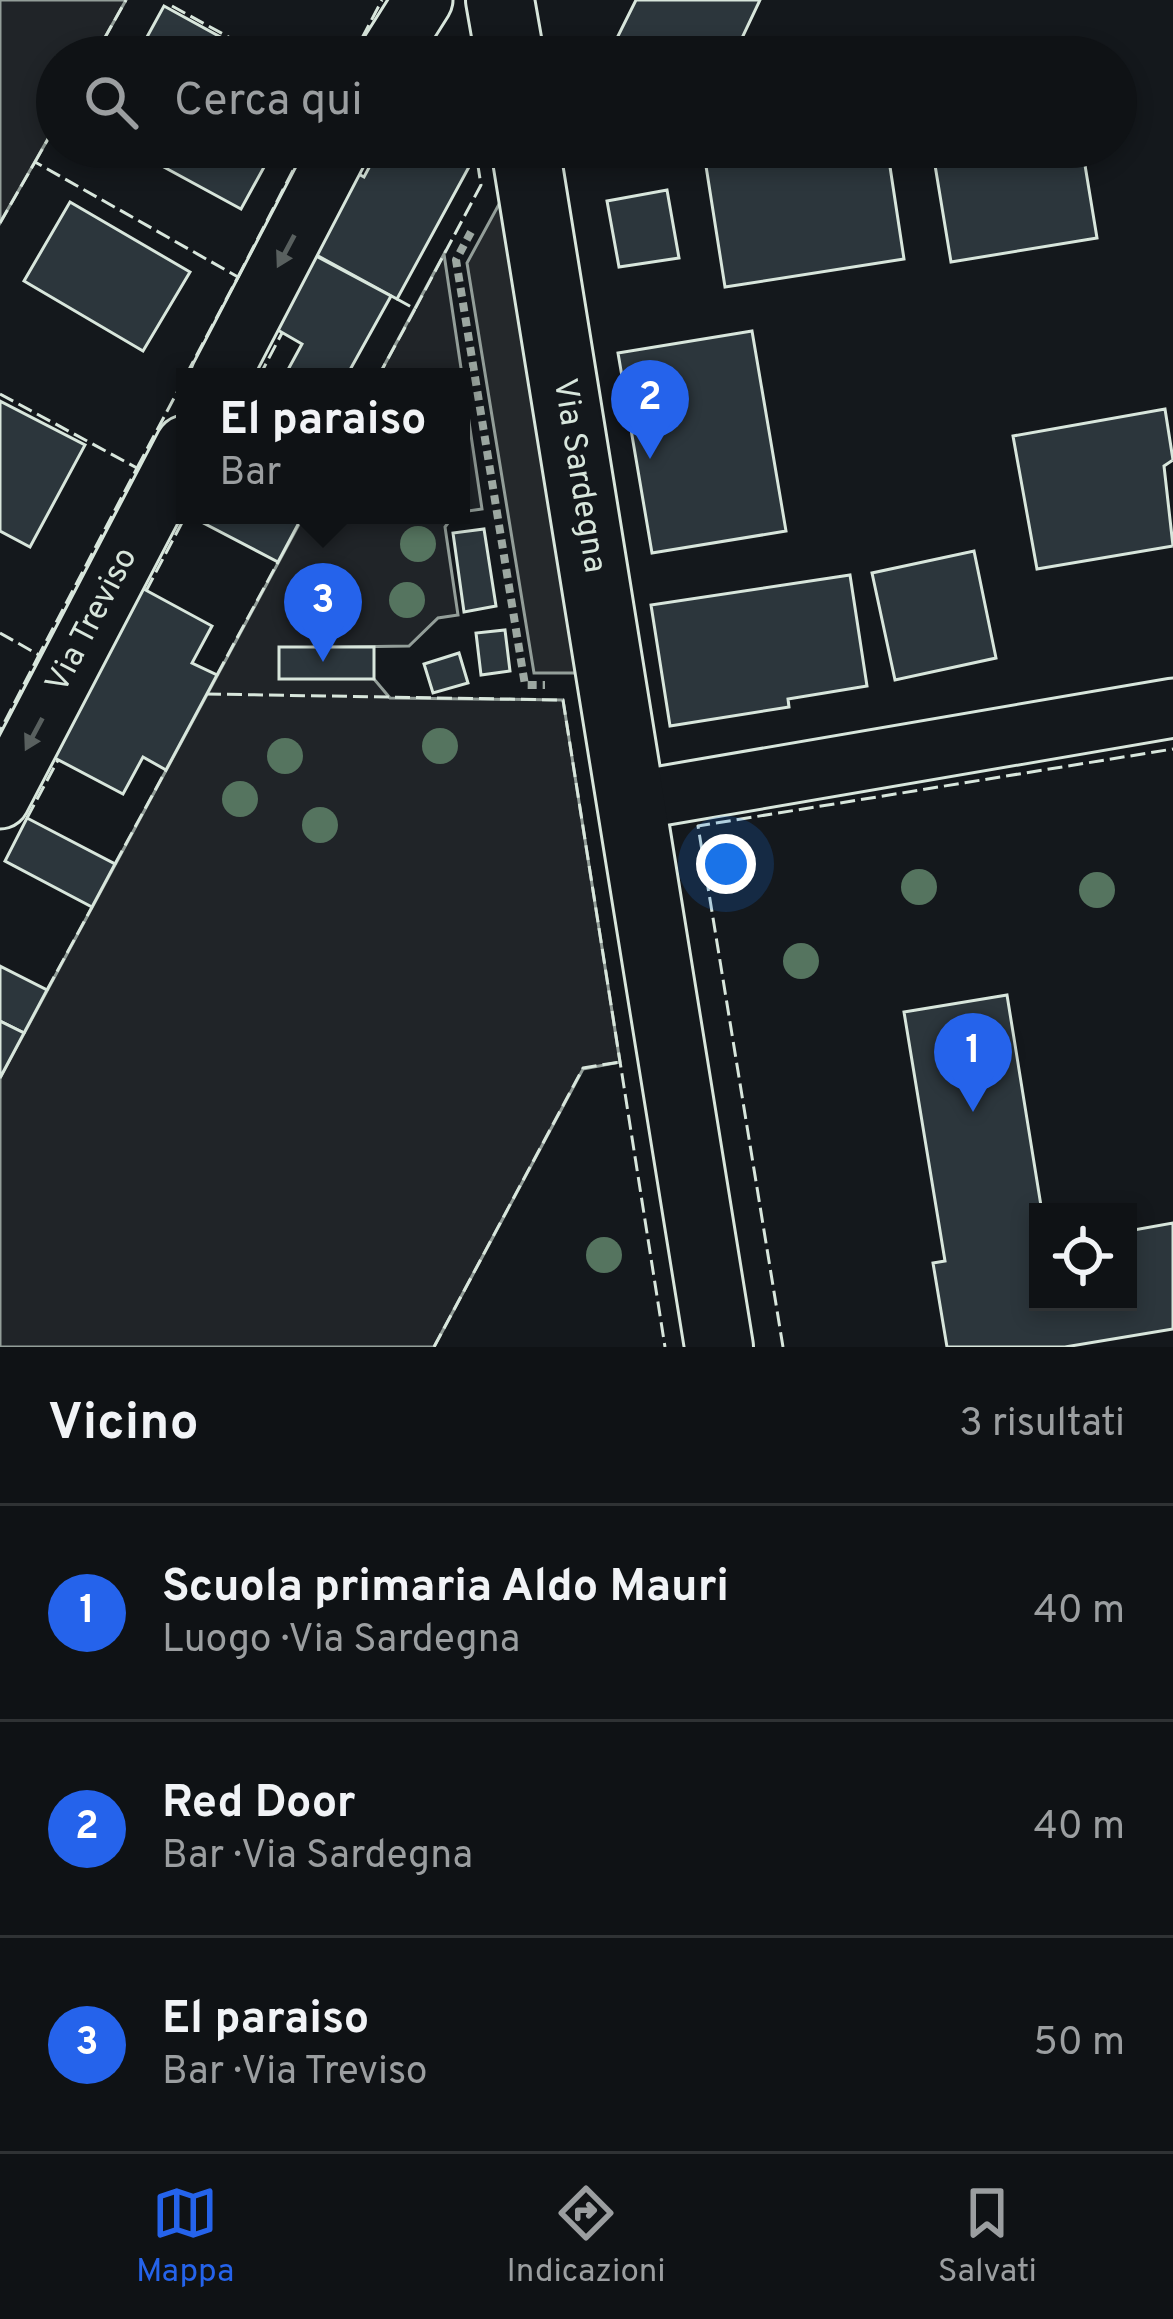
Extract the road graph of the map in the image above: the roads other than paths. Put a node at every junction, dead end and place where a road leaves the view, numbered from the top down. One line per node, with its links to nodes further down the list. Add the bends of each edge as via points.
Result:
1 (423, 0): 3 (street)
2 (500, 0): 4 (street)
3 (401, 36)
4 (506, 36)
5 (329, 168): 7 (street, one-way to 7)
6 (528, 168): 11 (street, Via Sardegna)
7 (225, 368)
8 (176, 462): 10 (street, Via Treviso, one-way to 10)
9 (1173, 708): 11 (street)
10 (0, 799)
11 (632, 801): 12 (street, Via Sardegna)
12 (719, 1347)

